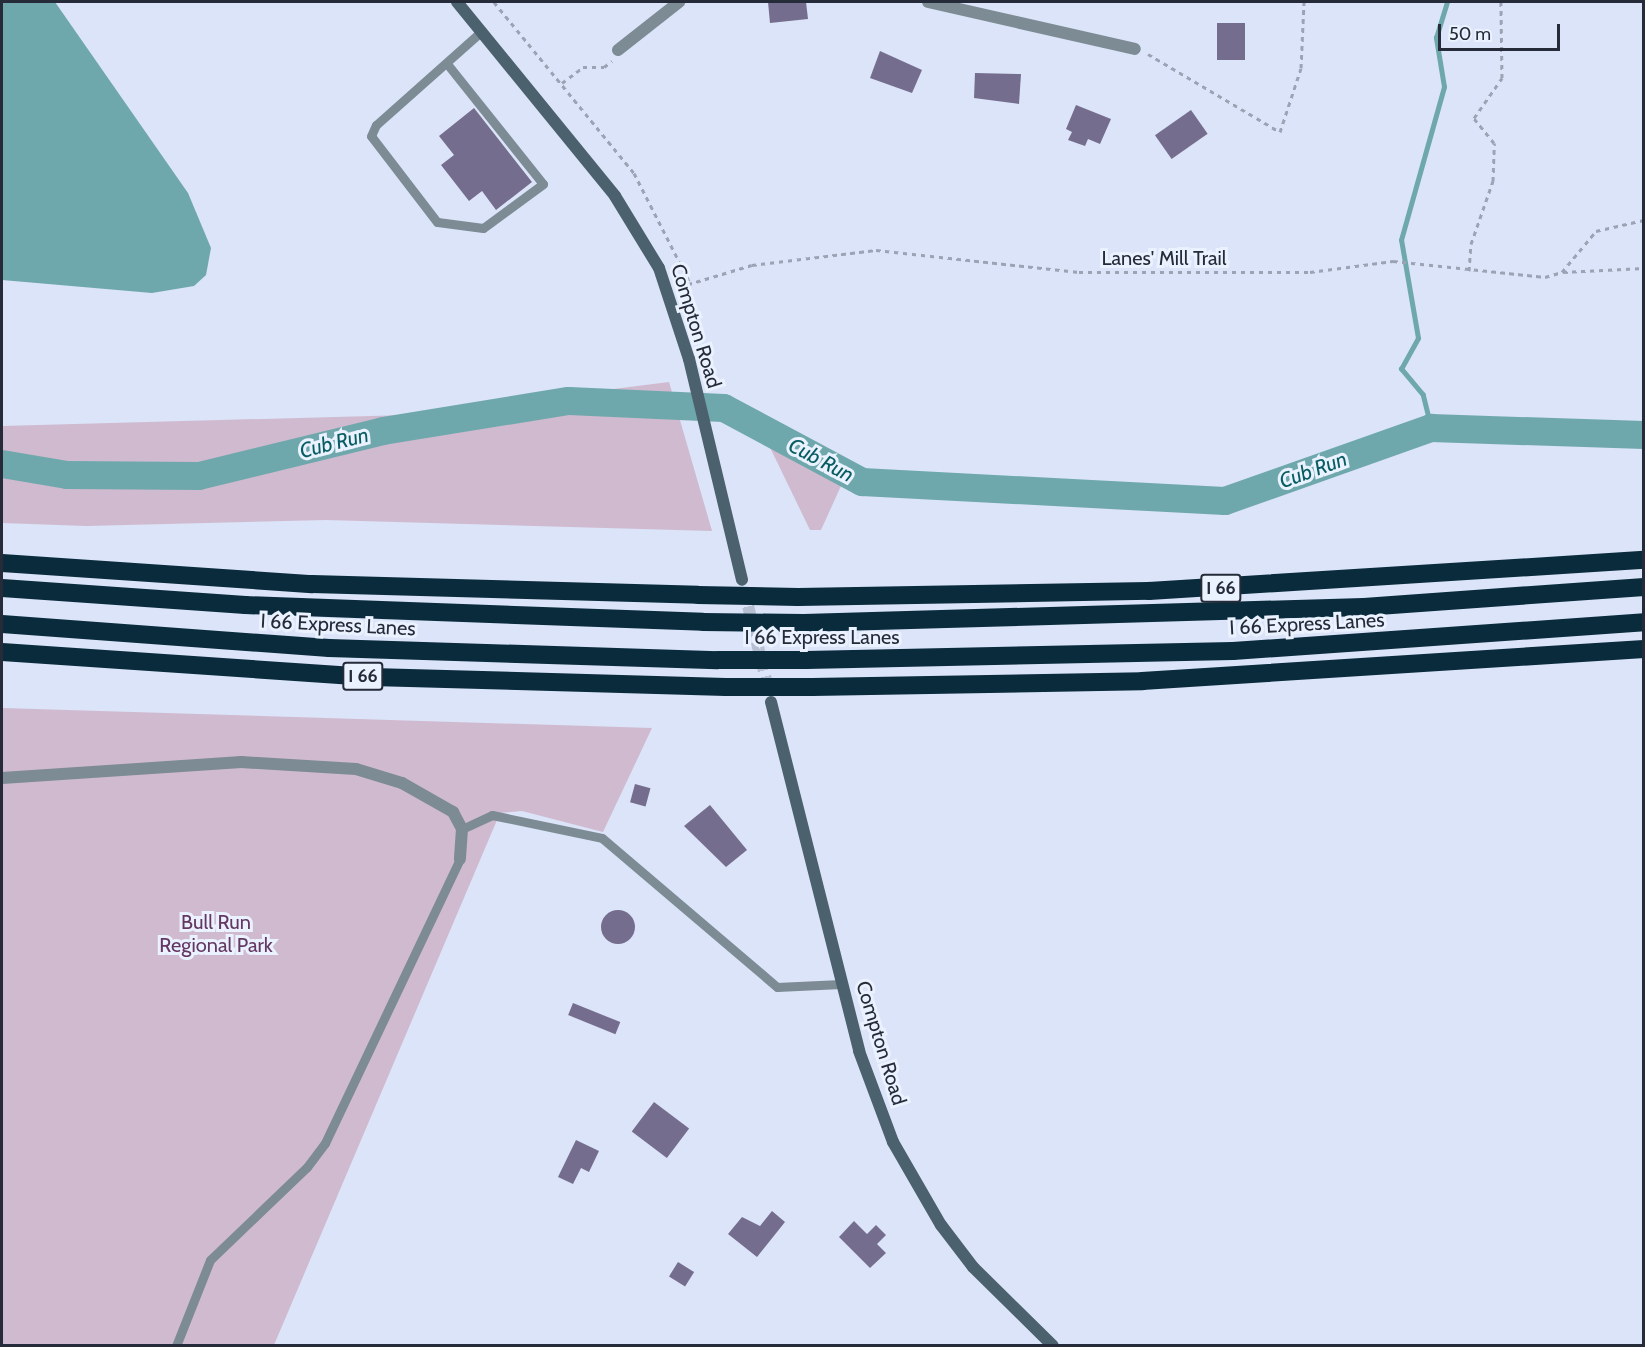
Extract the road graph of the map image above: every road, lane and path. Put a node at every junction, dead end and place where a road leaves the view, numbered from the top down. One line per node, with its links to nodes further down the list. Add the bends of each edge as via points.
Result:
1 (457, 2): 7 (street, Compton Road)
2 (494, 2): 11 (path)
3 (680, 2): 9 (street)
4 (928, 2): 8 (street)
5 (1304, 2): 8 (path, via 1301,68 1280,132 1166,60)
6 (1501, 2): 14 (path, via 1502,78 1474,118 1494,143 1493,181 1471,243)
7 (482, 31): 10 (lane); 17 (street, Compton Road, via 615,196)
8 (1135, 49)
9 (618, 50): 11 (path, via 621,54 604,67 584,67)
10 (448, 65): 10 (lane, via 376,125 371,136 437,222 483,228 543,184)
11 (562, 83): 16 (path, via 634,173)
12 (1644, 220): 15 (path, via 1596,231)
13 (1644, 268): 15 (path, Lanes' Mill Trail)
14 (1468, 271): 15 (path, Lanes' Mill Trail, via 1519,277); 16 (path, Lanes' Mill Trail, via 1393,261 1310,272 1080,272 876,250 752,265)
15 (1562, 273)
16 (689, 281): 17 (path, Lanes' Mill Trail)
17 (669, 291): 20 (street, Compton Road)
18 (1644, 560): 19 (highway, I 66, bridge, via 1149,591 798,597 324,585)
19 (2, 562)
20 (742, 580)
21 (1644, 587): 22 (highway, I 66 Express Lanes, bridge, via 1364,608 804,623 245,605)
22 (2, 588)
23 (1644, 622): 24 (highway, I 66 Express Lanes, bridge, via 1233,651 806,660 329,648)
24 (2, 624)
25 (1644, 649): 26 (highway, I 66, bridge, via 1142,681 812,687 372,676)
26 (2, 652)
27 (771, 702): 31 (street, Compton Road)
28 (2, 778): 29 (street, via 241,762 328,765 383,776 429,795 453,812)
29 (462, 829): 30 (street); 31 (lane, via 492,815 602,838 777,987)
30 (460, 859): 32 (lane, via 325,1143 307,1167 210,1260)
31 (841, 984): 33 (street, Compton Road, via 872,1092 916,1185 972,1267)
32 (176, 1346)
33 (1053, 1346)

